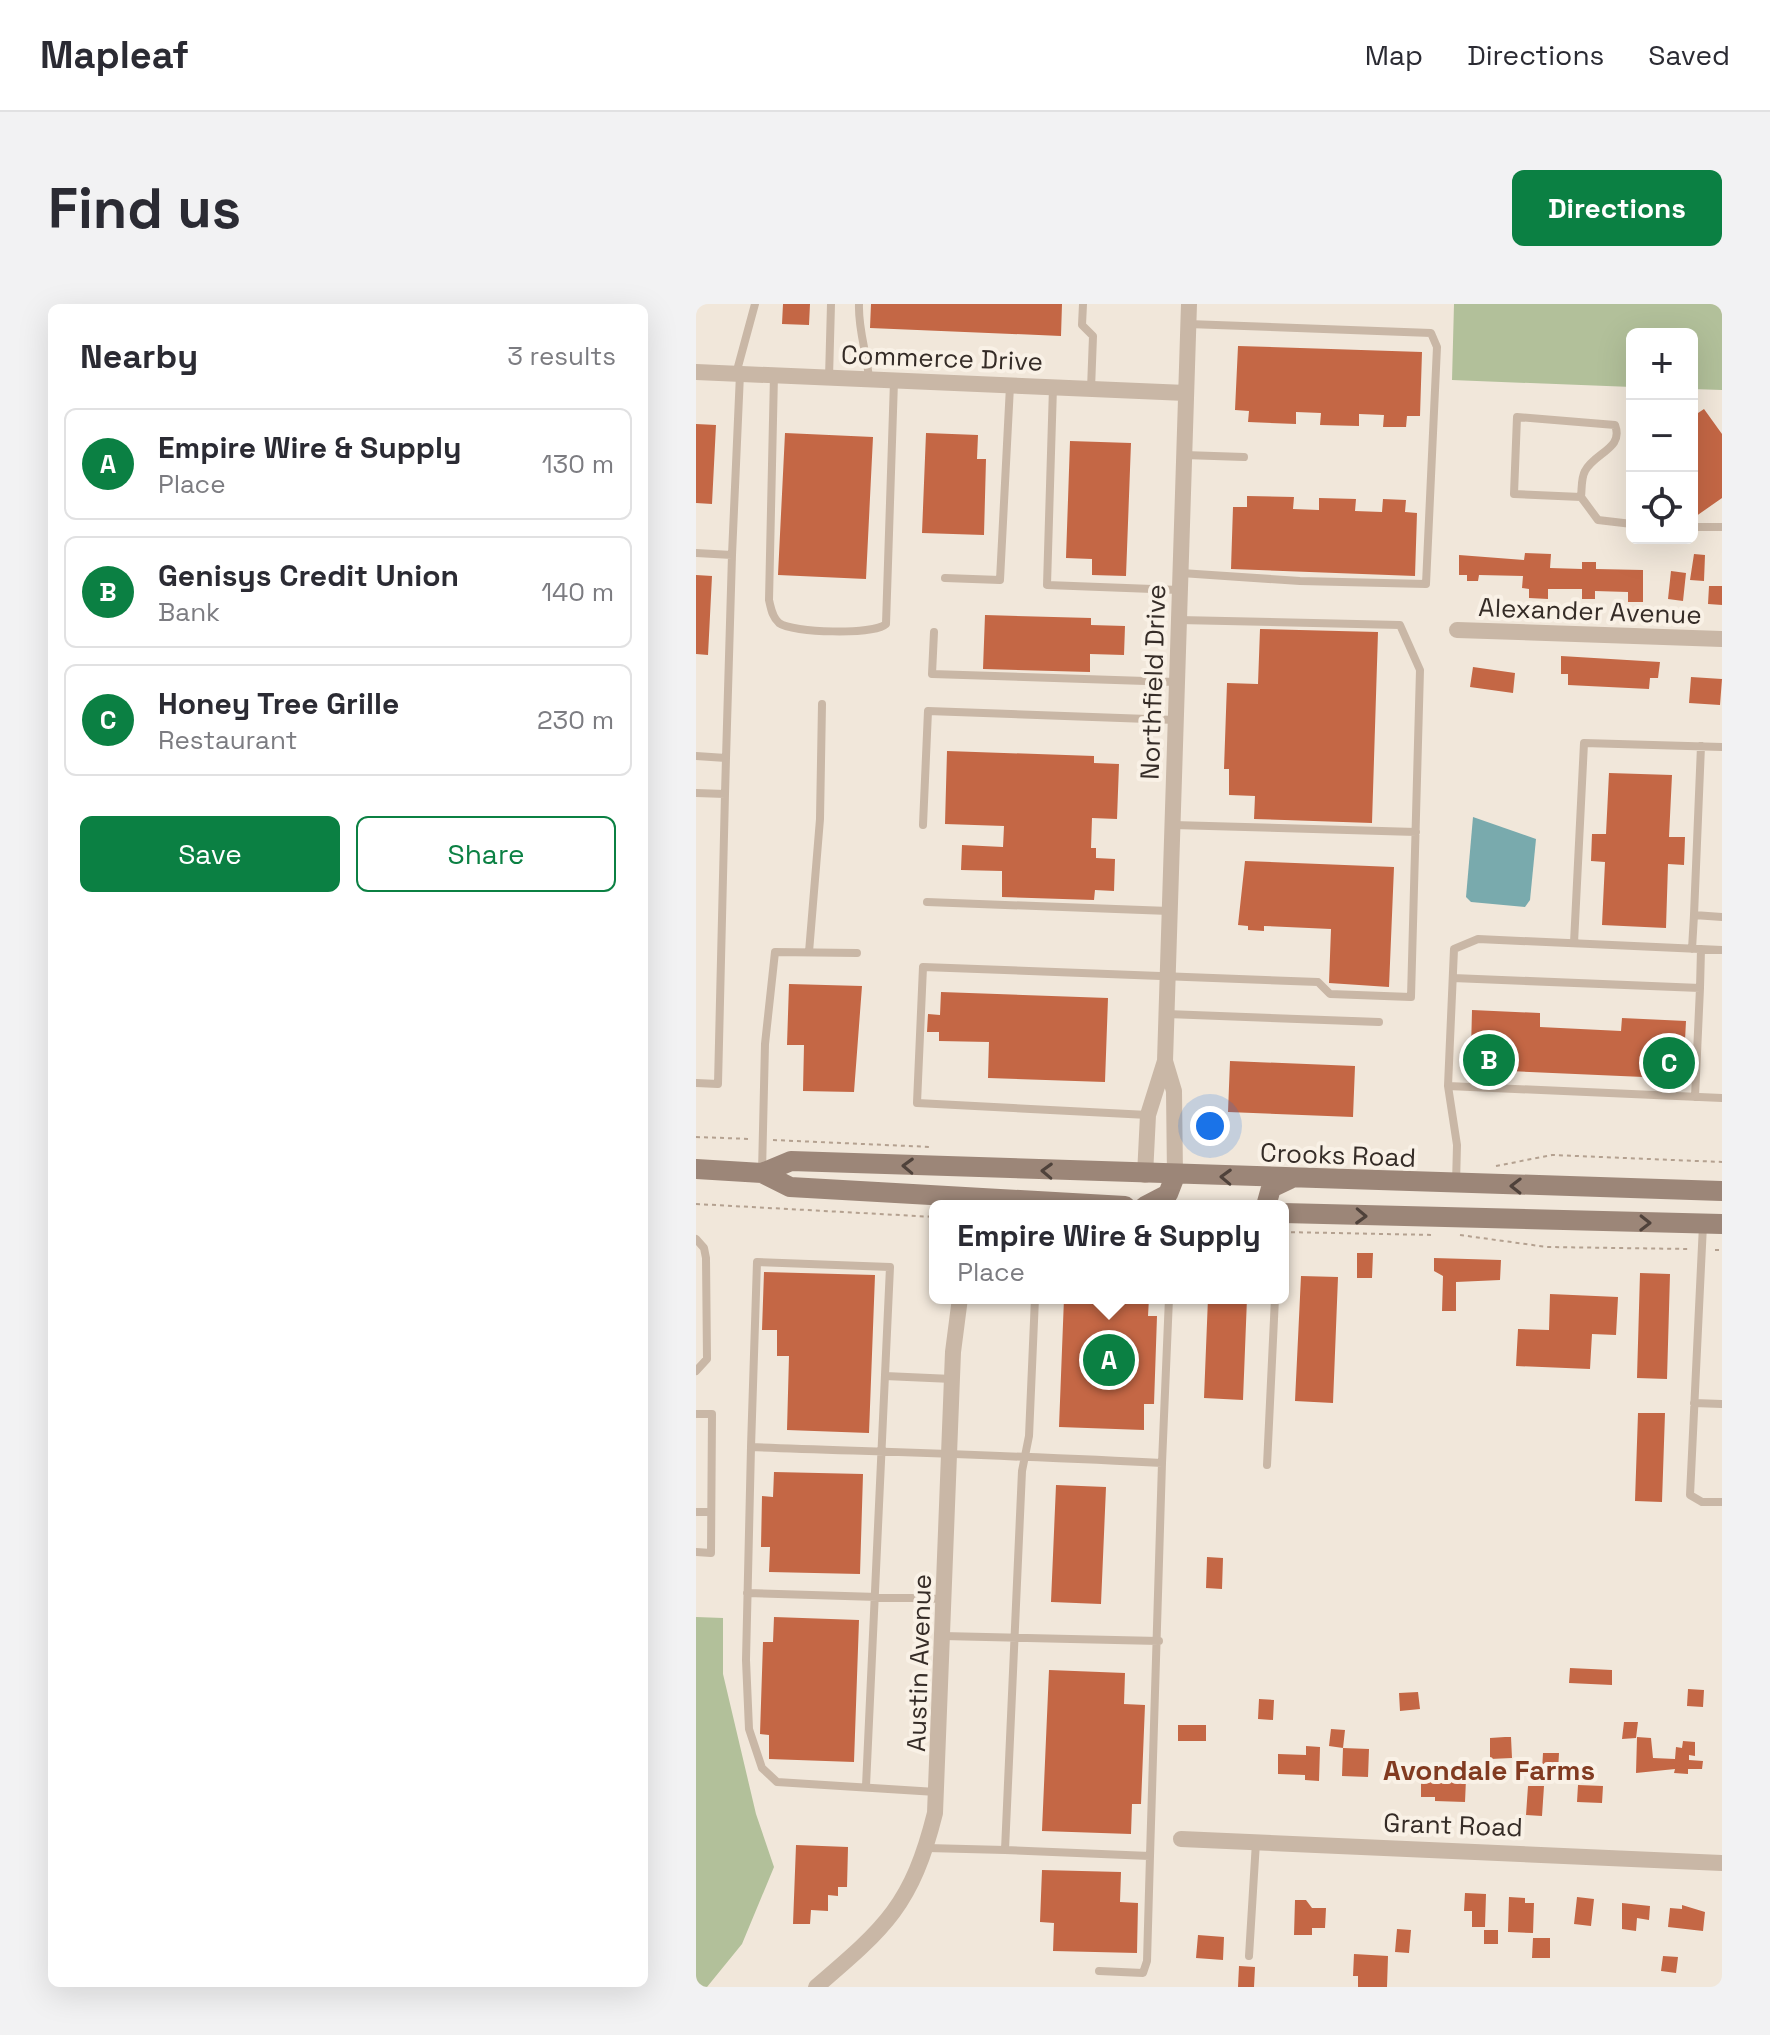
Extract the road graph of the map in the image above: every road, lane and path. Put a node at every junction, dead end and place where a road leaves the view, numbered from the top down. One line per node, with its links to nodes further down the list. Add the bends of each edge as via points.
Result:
1 (755, 304): 8 (lane)
2 (831, 304): 10 (lane)
3 (859, 304): 11 (lane, via 858,327)
4 (1083, 304): 15 (lane, via 1082,325 1093,336)
5 (1189, 304): 6 (street, Northfield Drive)
6 (1188, 324): 16 (street, Northfield Drive); 26 (lane, via 1431,333 1437,347 1436,397 1426,584)
7 (696, 372): 8 (street, Commerce Drive)
8 (738, 374): 9 (street, Commerce Drive); 24 (lane)
9 (774, 375): 10 (street, Commerce Drive); 12 (lane, via 772,614 788,628 870,632 880,629 888,617)
10 (829, 378): 11 (street, Commerce Drive)
11 (869, 379): 12 (street, Commerce Drive)
12 (894, 380): 13 (street, Commerce Drive)
13 (1010, 385): 14 (street, Commerce Drive); 25 (lane, via 1000,580)
14 (1053, 387): 15 (street, Commerce Drive); 26 (lane, via 1047,585)
15 (1091, 389): 16 (street, Commerce Drive)
16 (1186, 393): 17 (street, Northfield Drive)
17 (1184, 455): 18 (lane); 26 (street, Northfield Drive)
18 (1244, 457)
19 (1581, 497): 19 (lane, via 1583,473 1615,445 1615,425 1517,417 1514,494); 20 (lane, via 1598,520)
20 (1626, 523)
21 (1698, 527): 22 (lane)
22 (1722, 527)
23 (696, 553): 24 (lane)
24 (732, 555): 37 (lane)
25 (945, 578)
26 (1180, 581): 27 (street, Northfield Drive)
27 (1179, 620): 31 (street, Northfield Drive); 42 (lane, via 1400,625 1420,670)
28 (1457, 630): 30 (street, Alexander Avenue)
29 (934, 632): 31 (lane, via 932,674)
30 (1722, 639)
31 (1177, 682): 33 (street, Northfield Drive)
32 (822, 704): 50 (lane, via 820,819)
33 (1176, 720): 40 (lane, via 928,711); 41 (street, Northfield Drive)
34 (1701, 746): 35 (lane); 45 (lane); 47 (lane, via 1584,743)
35 (1722, 747)
36 (696, 756): 37 (lane)
37 (726, 758): 39 (lane)
38 (696, 793): 39 (lane)
39 (725, 794): 58 (lane, via 718,1084)
40 (923, 825)
41 (1173, 825): 42 (lane); 44 (street, Northfield Drive)
42 (1416, 832): 53 (lane, via 1411,997 1330,994 1318,982)
43 (927, 902): 44 (lane)
44 (1170, 911): 53 (street, Northfield Drive)
45 (1694, 915): 46 (lane); 48 (lane)
46 (1722, 917)
47 (1574, 943): 48 (lane); 52 (lane, via 1478,939 1454,949)
48 (1696, 949): 49 (lane); 54 (lane)
49 (1722, 950)
50 (809, 952): 51 (lane); 64 (lane, via 775,952)
51 (857, 953)
52 (1453, 978): 54 (lane); 59 (lane)
53 (1168, 979): 55 (street, Northfield Drive); 62 (lane, via 923,967 917,1103)
54 (1700, 988): 60 (lane)
55 (1167, 1014): 56 (lane); 57 (street, Northfield Drive)
56 (1379, 1022)
57 (1165, 1061): 62 (street, Northfield Drive); 72 (street, Northfield Drive, via 1174,1091)
58 (696, 1083)
59 (1448, 1086): 60 (lane); 74 (lane, via 1457,1145)
60 (1695, 1097): 61 (lane)
61 (1722, 1098)
62 (1148, 1115): 71 (street, Northfield Drive)
63 (696, 1137): 64 (path)
64 (762, 1139): 65 (path); 70 (lane)
65 (930, 1147)
66 (1722, 1162): 67 (path, via 1552,1155)
67 (1494, 1166)
68 (696, 1169): 70 (main road, Crooks Road)
69 (986, 1169): 70 (main road, Crooks Road, one-way to 70, via 791,1161); 71 (main road, Crooks Road, one-way to 69); 78 (main road, via 957,1180)
70 (762, 1173): 77 (main road, Crooks Road, via 790,1187)
71 (1145, 1175): 72 (main road, Crooks Road)
72 (1175, 1176): 73 (main road, Crooks Road, one-way to 72); 79 (main road, via 1168,1194)
73 (1290, 1179): 74 (main road, Crooks Road); 80 (main road, via 1271,1188)
74 (1456, 1184): 75 (main road, Crooks Road, one-way to 74)
75 (1594, 1188): 76 (main road, Crooks Road); 84 (main road, via 1572,1198)
76 (1722, 1191)
77 (930, 1200)
78 (952, 1200)
79 (1156, 1200)
80 (1268, 1200)
81 (696, 1204): 83 (path)
82 (1289, 1213): 84 (main road, one-way to 84)
83 (929, 1217)
84 (1568, 1221): 85 (main road, one-way to 85)
85 (1712, 1224): 90 (lane)
86 (1289, 1232): 87 (path)
87 (1440, 1235)
88 (1456, 1235): 90 (path, via 1547,1247)
89 (696, 1239): 96 (lane, via 706,1258 707,1359)
90 (1701, 1249): 91 (path); 99 (lane)
91 (1722, 1250)
92 (959, 1304): 98 (street, Austin Avenue)
93 (1035, 1304): 105 (lane)
94 (1169, 1304): 106 (lane)
95 (1275, 1304): 107 (lane)
96 (696, 1371)
97 (885, 1376): 98 (lane); 102 (lane, via 890,1267 757,1262); 103 (lane)
98 (952, 1379): 104 (street, Austin Avenue)
99 (1694, 1403): 100 (lane); 108 (lane, via 1690,1495 1702,1502)
100 (1722, 1404)
101 (696, 1414): 110 (lane, via 712,1414)
102 (751, 1447): 103 (lane); 112 (lane)
103 (882, 1452): 104 (lane); 113 (lane)
104 (951, 1455): 105 (lane); 114 (street, Austin Avenue)
105 (1024, 1456): 106 (lane); 116 (lane)
106 (1162, 1463): 117 (lane)
107 (1267, 1465)
108 (1722, 1502)
109 (696, 1512): 110 (lane)
110 (711, 1512): 111 (lane, via 711,1553)
111 (696, 1552)
112 (747, 1593): 113 (lane); 118 (lane, via 749,1729 762,1768 777,1782)
113 (875, 1598): 114 (lane); 118 (lane)
114 (944, 1599): 115 (street, Austin Avenue)
115 (943, 1636): 116 (lane); 119 (street, Austin Avenue)
116 (1014, 1637): 117 (lane); 123 (lane)
117 (1159, 1641): 124 (lane)
118 (866, 1786): 119 (lane)
119 (938, 1792): 122 (street, Austin Avenue)
120 (1181, 1839): 121 (street, Grant Road)
121 (1256, 1842): 125 (street, Grant Road); 126 (lane)
122 (927, 1848): 123 (lane); 128 (street, Austin Avenue, via 908,1894 887,1921)
123 (1005, 1850): 124 (lane)
124 (1150, 1856): 127 (lane, via 1143,1973)
125 (1722, 1863)
126 (1249, 1956)
127 (1099, 1971)
128 (816, 1987)

